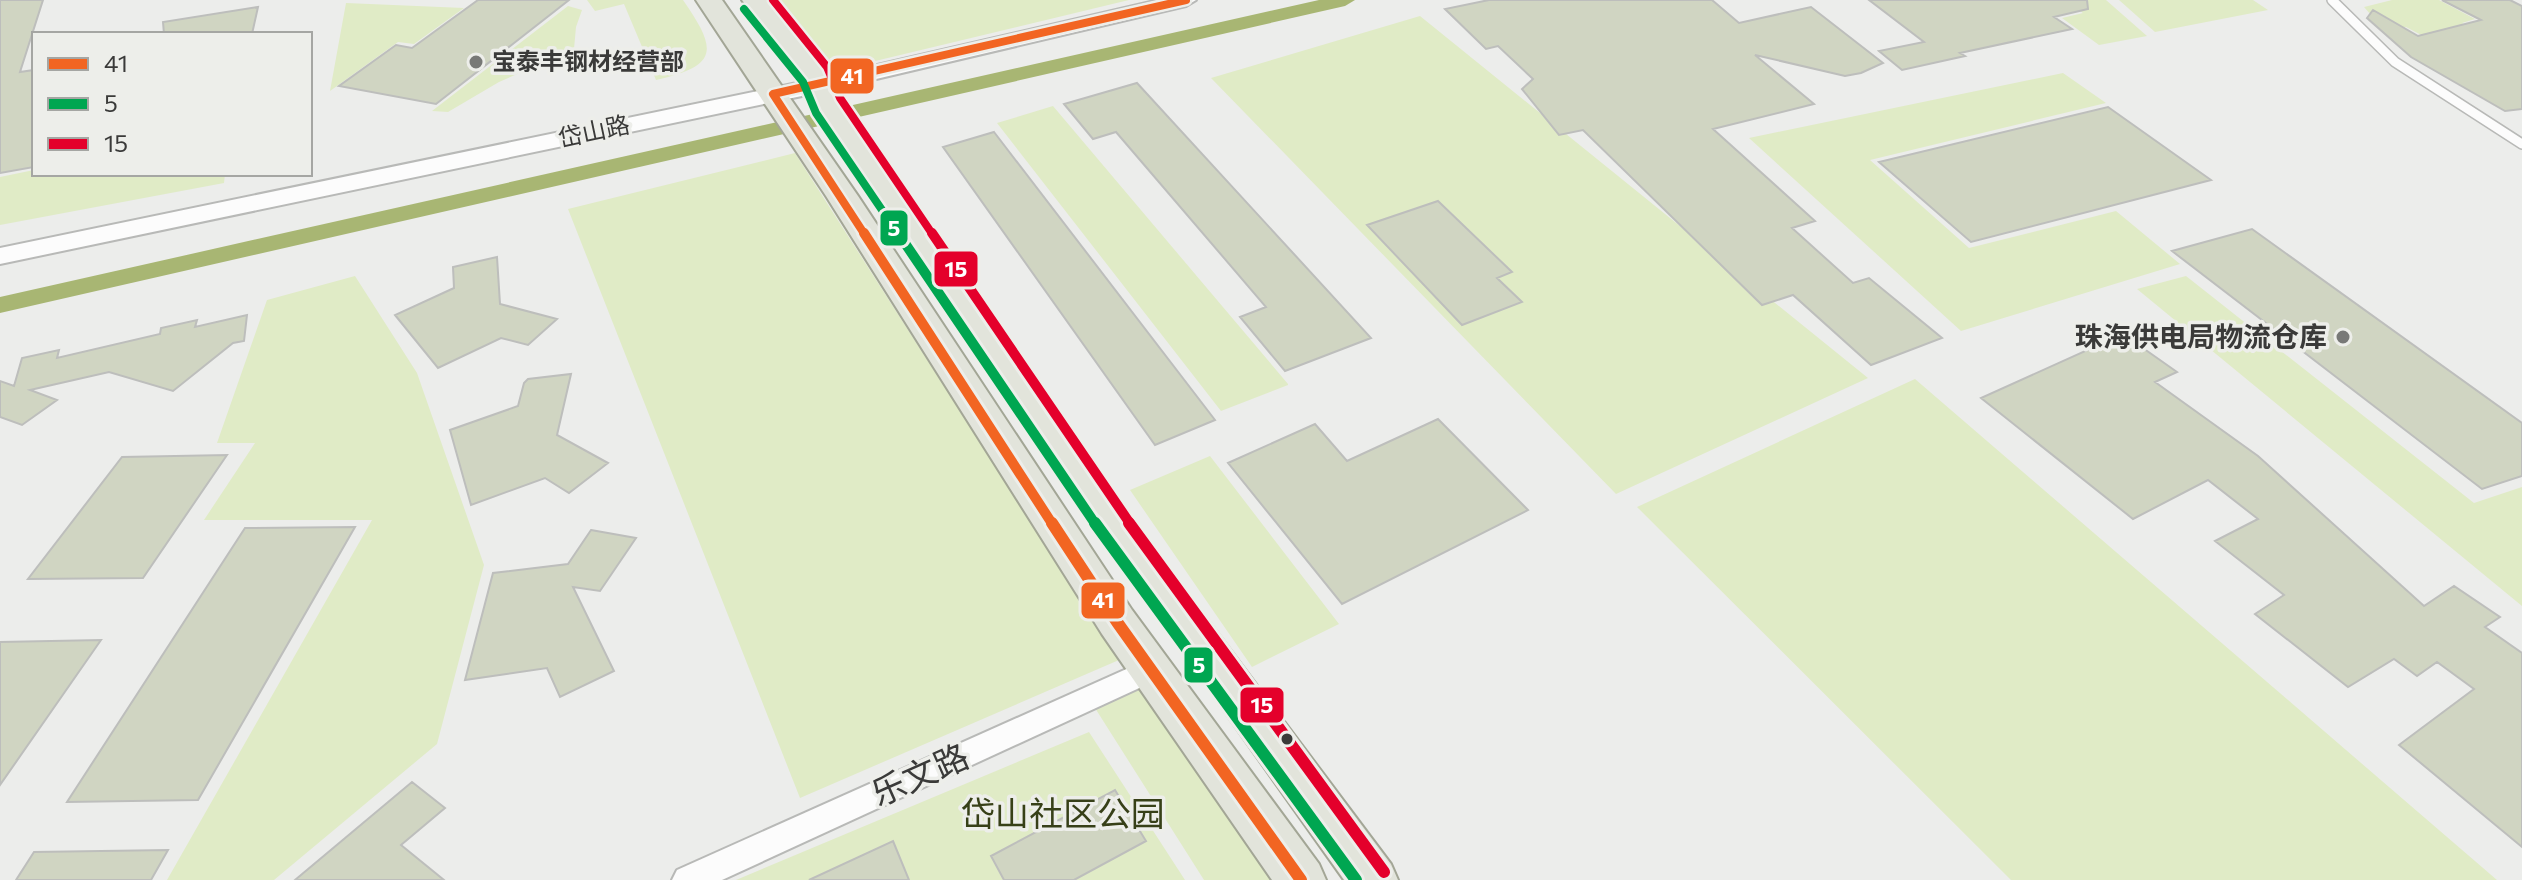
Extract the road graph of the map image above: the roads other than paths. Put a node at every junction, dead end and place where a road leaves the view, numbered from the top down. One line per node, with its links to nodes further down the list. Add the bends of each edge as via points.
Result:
1 (709, 0): 7 (main road)
2 (755, 0): 6 (main road)
3 (1136, 0): 6 (street, 岱山路)
4 (2332, 0): 8 (lane, via 2395,62)
5 (1176, 1): 6 (street, 岱山路)
6 (821, 88): 7 (street, 岱山路); 14 (main road, via 1094,497)
7 (774, 95): 9 (street, 岱山路, via 664,100); 10 (street, 岱山路); 11 (main road)
8 (2522, 144)
9 (0, 240)
10 (0, 256)
11 (1151, 670): 12 (street, 乐文路); 13 (main road)
12 (688, 880)
13 (1301, 880)
14 (1373, 880)

